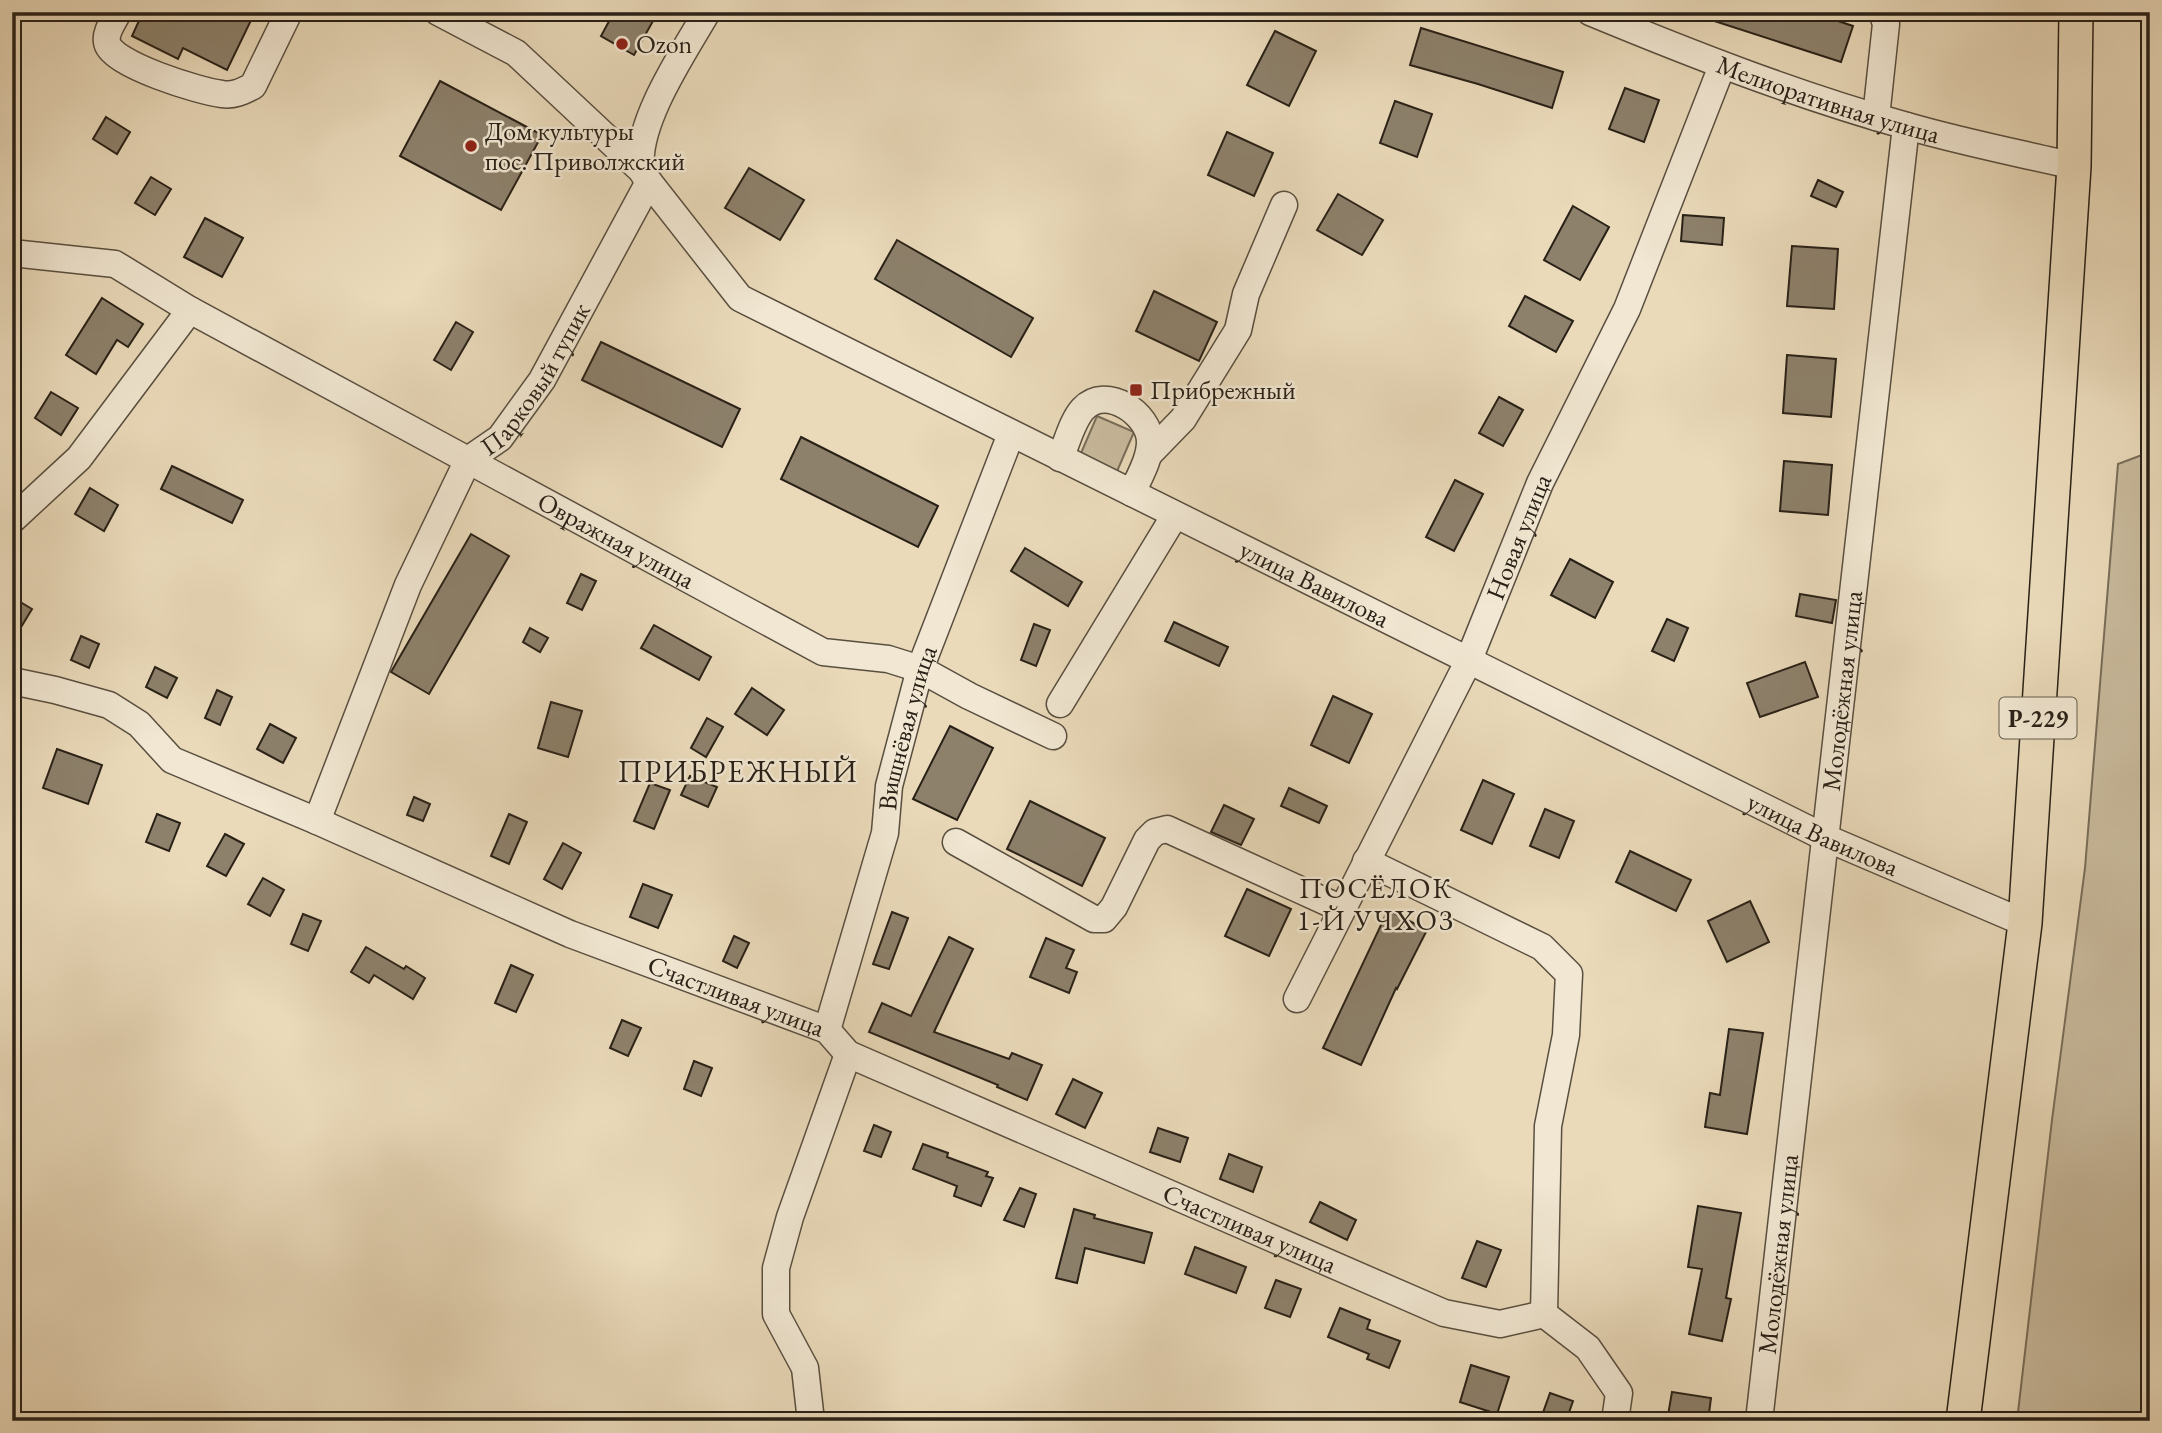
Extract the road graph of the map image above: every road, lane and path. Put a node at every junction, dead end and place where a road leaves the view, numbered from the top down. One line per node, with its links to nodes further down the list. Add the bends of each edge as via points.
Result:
1 (118, 12): 2 (street, via 107,43 117,56 163,79 222,94 253,86)
2 (289, 12)
3 (438, 12): 12 (street, улица Вавилова, via 516,53)
4 (707, 12): 12 (street, Парковый тупик, via 646,127)
5 (1590, 12): 8 (street, Мелиоративная улица)
6 (1882, 12): 9 (street, via 1886,24)
7 (2076, 12): 11 (main road, Р-229)
8 (1722, 66): 9 (street, Мелиоративная улица); 23 (street, Новая улица, via 1627,309 1540,483)
9 (1876, 117): 10 (street, Мелиоративная улица)
10 (1906, 126): 11 (street, Мелиоративная улица); 29 (street, Молодёжная улица)
11 (2074, 166): 33 (main road, Р-229)
12 (645, 176): 16 (street, улица Вавилова, via 740,298); 19 (street, Парковый тупик, via 542,380 500,438)
13 (1284, 205): 17 (street, via 1245,294 1238,330 1183,419)
14 (12, 253): 15 (street, Овражная улица, via 116,264)
15 (190, 310): 19 (street, Овражная улица); 22 (street, via 79,458)
16 (1011, 434): 18 (street, улица Вавилова); 24 (street, Вишнёвая улица)
17 (1150, 453): 18 (street, via 1144,420 1125,406 1104,399 1082,410); 20 (street)
18 (1060, 458): 20 (street, улица Вавилова)
19 (468, 460): 24 (street, Овражная улица, via 823,652 888,659); 28 (street, Парковый тупик, via 408,585)
20 (1132, 493): 21 (street, улица Вавилова)
21 (1175, 515): 23 (street, улица Вавилова); 26 (street)
22 (12, 520)
23 (1468, 662): 29 (street, улица Вавилова); 31 (street, Новая улица)
24 (920, 669): 27 (street, Овражная улица); 35 (street, Вишнёвая улица, via 889,786 885,833)
25 (12, 681): 28 (street, Счастливая улица, via 109,705 139,723 172,760)
26 (1060, 704)
27 (1053, 736)
28 (317, 821): 35 (street, Счастливая улица, via 570,934)
29 (1826, 838): 33 (street, улица Вавилова); 40 (street, Молодёжная улица)
30 (956, 842): 32 (street, via 1094,919 1104,919 1114,907 1147,840 1167,829)
31 (1366, 861): 32 (street, Новая улица); 37 (street, via 1542,947 1569,974 1566,1035 1548,1126)
32 (1342, 909): 34 (street, Новая улица)
33 (2025, 923): 41 (main road, Р-229)
34 (1297, 999)
35 (827, 1030): 36 (street, Счастливая улица)
36 (848, 1054): 37 (street, Счастливая улица, via 1444,1313 1500,1324); 38 (street, via 776,1268 776,1314 805,1367)
37 (1544, 1314): 39 (street, via 1588,1348 1619,1393)
38 (811, 1421)
39 (1615, 1421)
40 (1759, 1421)
41 (1963, 1421)

